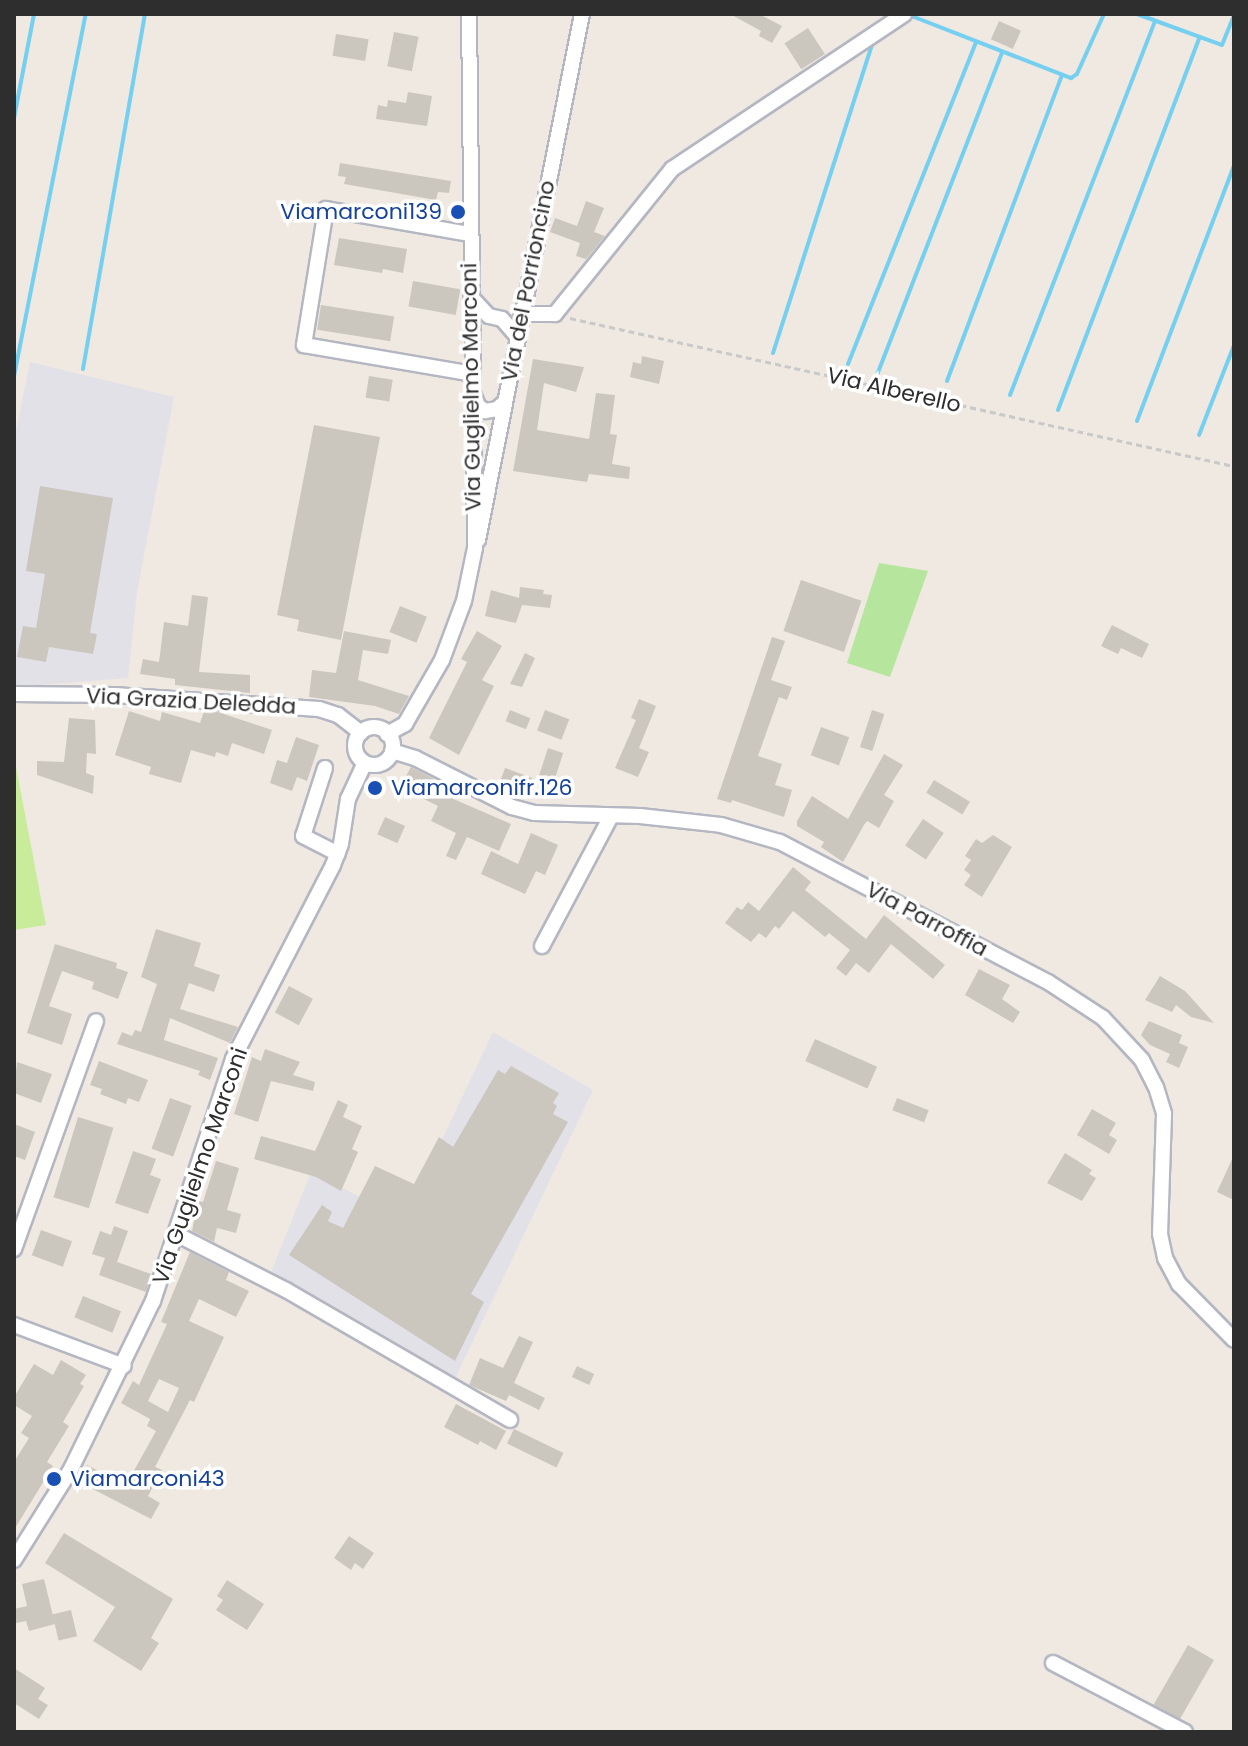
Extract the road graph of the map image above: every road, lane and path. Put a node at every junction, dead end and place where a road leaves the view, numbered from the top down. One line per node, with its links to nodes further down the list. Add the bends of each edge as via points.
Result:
1 (469, 14): 4 (street, Via Guglielmo Marconi)
2 (582, 14): 6 (street, Via del Porrioncino)
3 (904, 14): 7 (street, via 672,169)
4 (469, 234): 5 (street, Via Guglielmo Marconi); 11 (street, via 326,209 304,345)
5 (471, 297): 8 (street); 9 (street, Via Guglielmo Marconi)
6 (521, 311): 7 (street); 8 (street); 10 (street, Via del Porrioncino)
7 (555, 314): 14 (path, Via Alberello)
8 (496, 317): 9 (street); 10 (street)
9 (472, 330): 11 (street, Via Guglielmo Marconi)
10 (517, 336): 13 (street, Via del Porrioncino)
11 (473, 374): 12 (street, Via Guglielmo Marconi)
12 (473, 392): 13 (street, via 485,411); 15 (street, Via Guglielmo Marconi)
13 (504, 403): 15 (street, Via del Porrioncino)
14 (1234, 466)
15 (475, 548): 18 (street, Via Guglielmo Marconi, via 464,601 442,660 405,724)
16 (14, 694): 17 (street, Via Grazia Deledda, via 319,709 338,715)
17 (361, 733): 18 (street, via 373,728); 20 (street, via 355,748)
18 (387, 734): 19 (street)
19 (392, 751): 20 (street, via 378,765); 22 (street, Via Parroffia, via 512,807)
20 (365, 763): 23 (street, Via Guglielmo Marconi, via 348,799)
21 (325, 768): 23 (street, via 303,836)
22 (611, 816): 24 (street); 29 (street, Via Parroffia, via 721,825 780,842 1048,982 1103,1018 1142,1060 1164,1114 1160,1234 1165,1258 1179,1284)
23 (338, 854): 26 (street, Via Guglielmo Marconi, via 233,1059)
24 (542, 946)
25 (96, 1021): 27 (street)
26 (176, 1234): 30 (street, Via Guglielmo Marconi); 31 (street, via 286,1290)
27 (14, 1249)
28 (14, 1325): 30 (street)
29 (1234, 1340)
30 (124, 1366): 32 (street, Via Guglielmo Marconi, via 71,1469)
31 (510, 1420)
32 (14, 1560)
33 (1053, 1663): 34 (street)
34 (1185, 1732)

